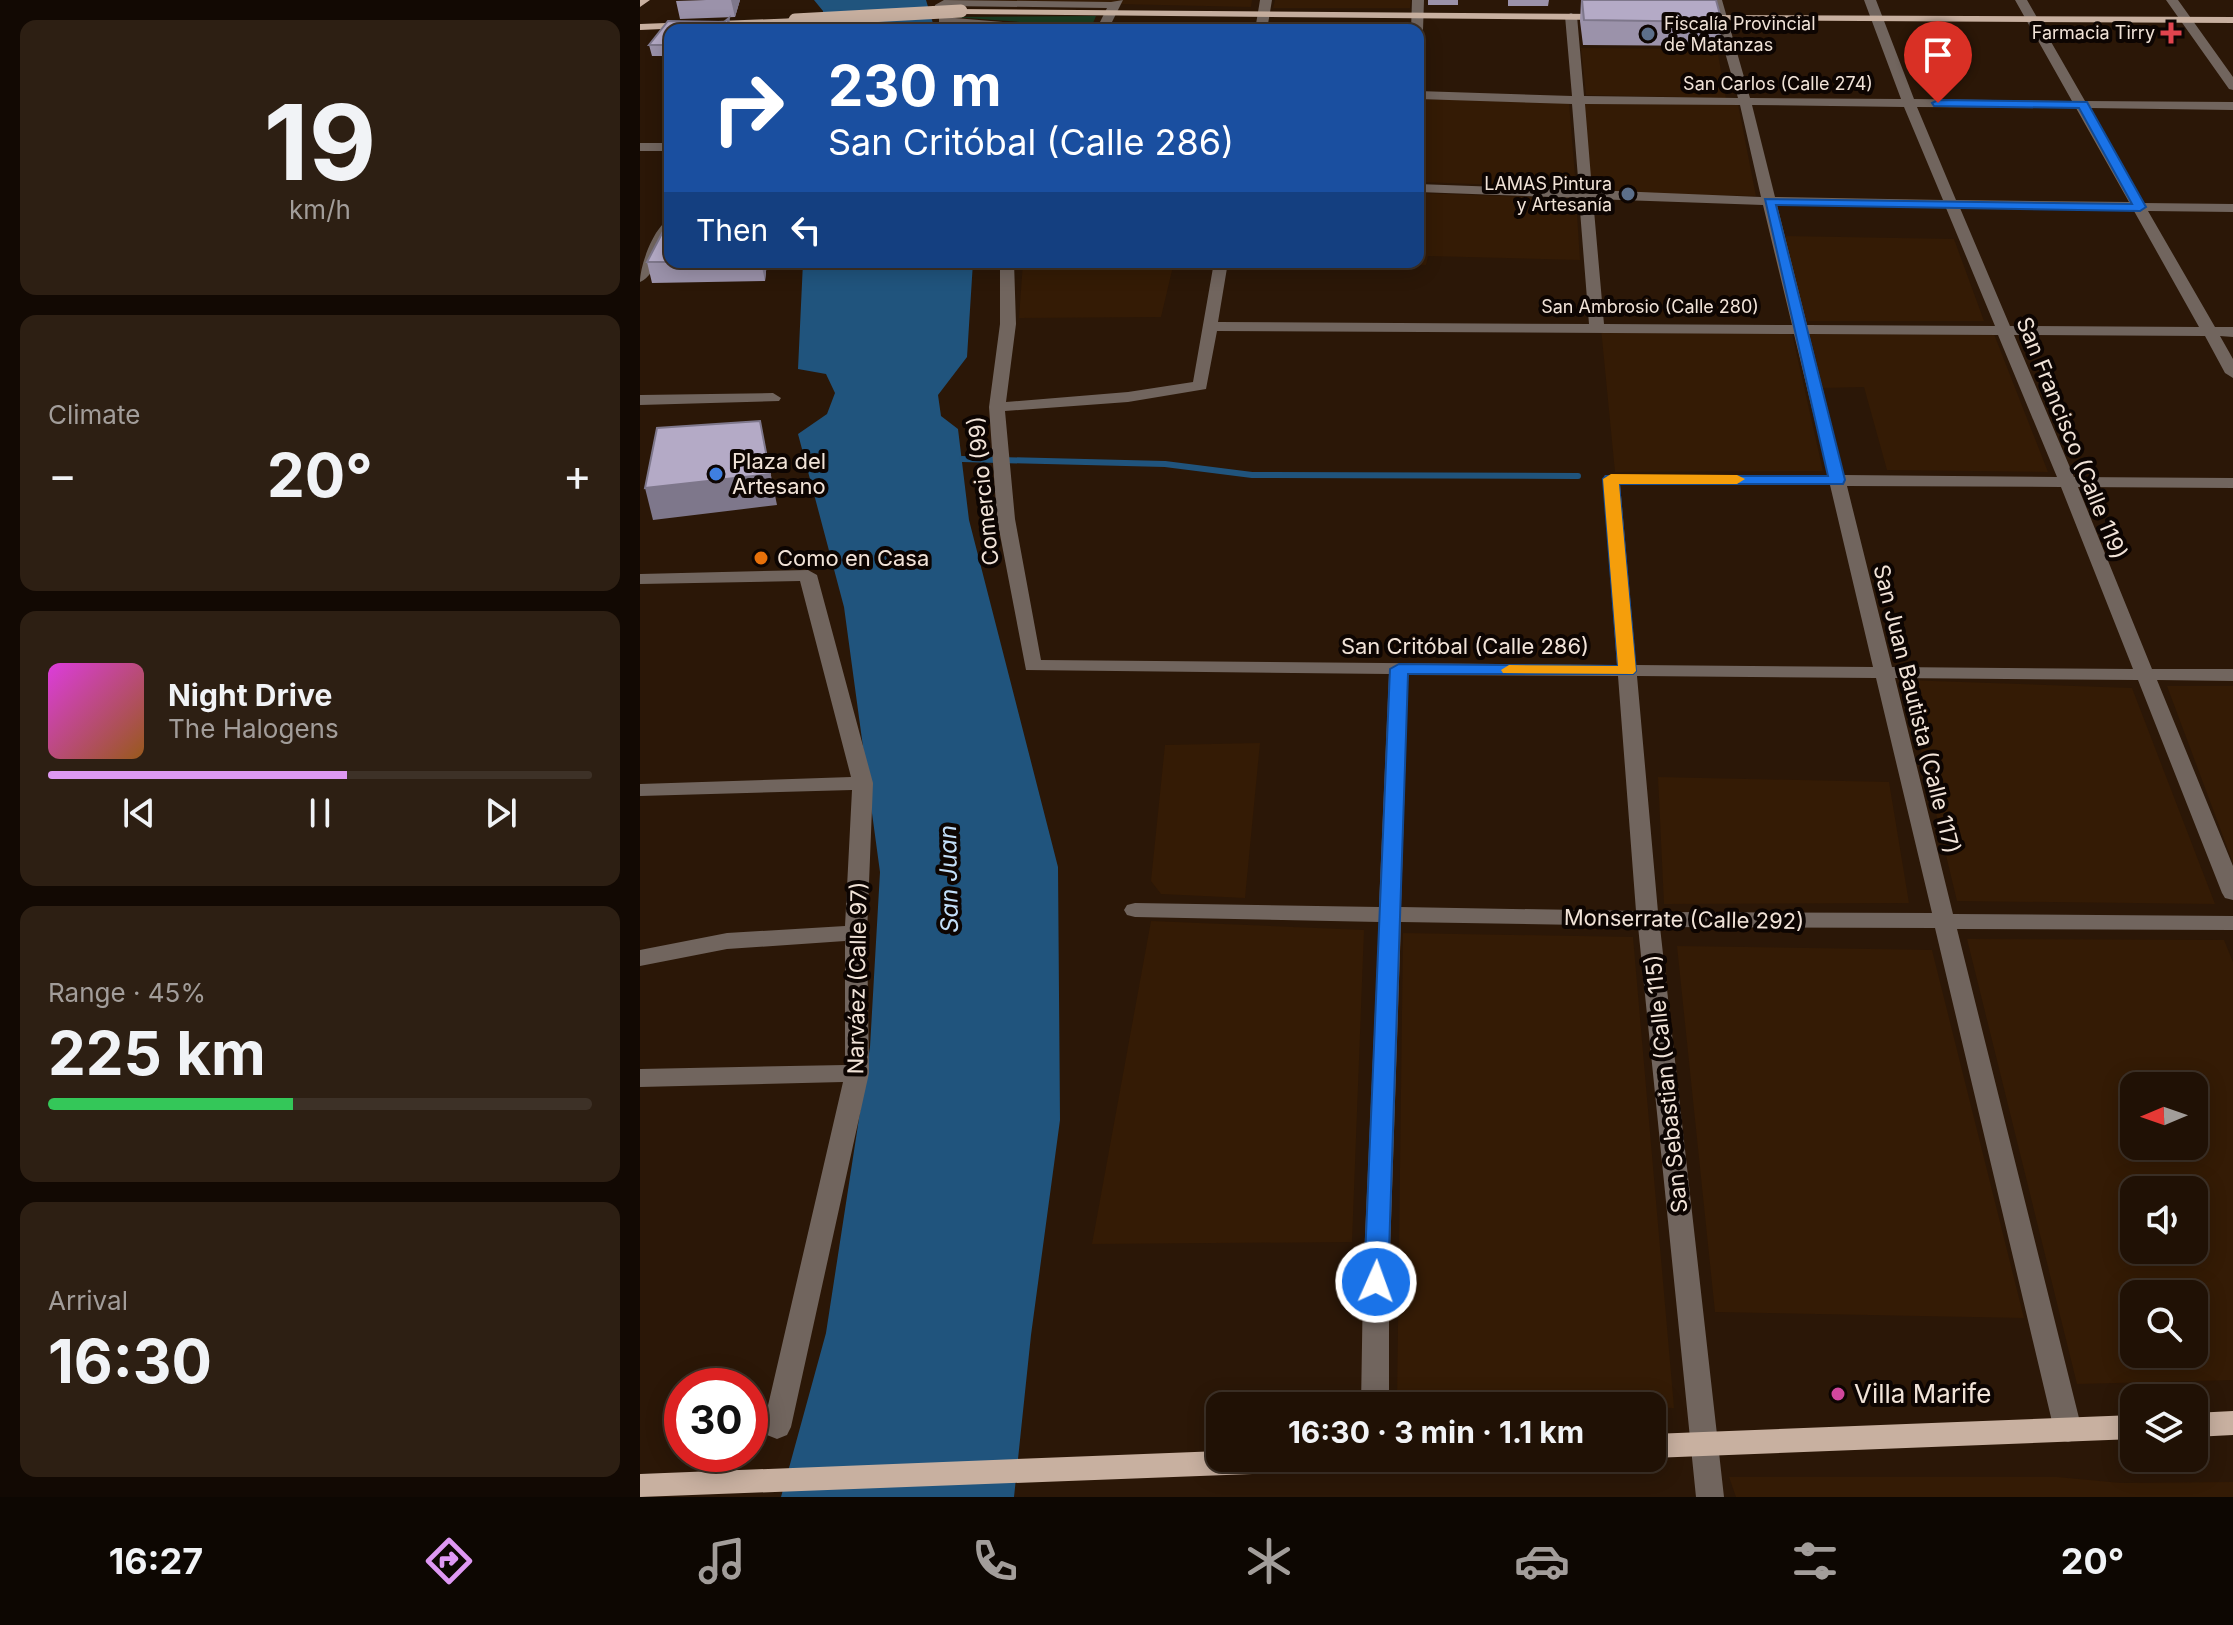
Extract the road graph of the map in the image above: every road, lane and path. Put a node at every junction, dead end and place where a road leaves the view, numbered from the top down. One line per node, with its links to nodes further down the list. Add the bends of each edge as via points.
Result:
1 (1266, 0): 10 (street)
2 (1418, 0): 11 (street)
3 (1569, 0): 12 (main road)
4 (1870, 0): 15 (street, San Francisco (Calle 119))
5 (2021, 0): 16 (street)
6 (2172, 0): 18 (street)
7 (943, 2): 8 (street); 22 (street)
8 (1114, 6): 10 (main road); 17 (main road, bridge); 23 (street)
9 (1718, 9): 14 (main road); 15 (main road); 31 (street, San Juan Bautista (Calle 117))
10 (1264, 13): 11 (main road); 24 (street)
11 (1418, 15): 12 (main road); 25 (street)
12 (1571, 16): 13 (main road); 30 (street)
13 (1616, 17)
14 (1675, 17)
15 (1878, 18): 16 (main road); 32 (street, San Francisco (Calle 119))
16 (2033, 19): 18 (main road); 33 (street)
17 (795, 20): 20 (main road); 21 (street)
18 (2186, 20): 19 (main road); 28 (street)
19 (2233, 20)
20 (736, 24)
21 (775, 24)
22 (945, 24)
23 (1105, 24)
24 (1262, 24)
25 (1417, 24)
26 (640, 27): 27 (main road)
27 (664, 27)
28 (2233, 86)
29 (1424, 95): 30 (street, San Carlos (Calle 274))
30 (1576, 100): 31 (street, San Carlos (Calle 274)); 38 (street)
31 (1745, 101): 32 (street, San Carlos (Calle 274)); 39 (street, San Juan Bautista (Calle 117))
32 (1909, 103): 33 (street, San Carlos (Calle 274)); 40 (street, San Francisco (Calle 119))
33 (2083, 104): 34 (street, San Carlos (Calle 274)); 41 (street)
34 (2233, 106)
35 (640, 147): 36 (street)
36 (664, 147)
37 (1424, 188): 38 (street)
38 (1584, 195): 39 (street); 49 (street)
39 (1769, 201): 40 (street); 50 (street, San Juan Bautista (Calle 117))
40 (1953, 206): 41 (street); 51 (street, San Francisco (Calle 119))
41 (2140, 207): 42 (street); 52 (street)
42 (2233, 208)
43 (664, 232): 44 (street)
44 (646, 260): 47 (street)
45 (1007, 268): 57 (street, Comercio (99), via 1008,324)
46 (1220, 268): 48 (street)
47 (640, 278)
48 (1210, 326): 49 (street, San Ambrosio (Calle 280)); 57 (street, via 1200,386)
49 (1597, 327): 50 (street, San Ambrosio (Calle 280))
50 (1798, 327): 51 (street, San Ambrosio (Calle 280)); 58 (street, San Juan Bautista (Calle 117))
51 (2004, 330): 52 (street, San Ambrosio (Calle 280)); 59 (street, San Francisco (Calle 119))
52 (2210, 332): 53 (street, San Ambrosio (Calle 280)); 54 (street)
53 (2233, 332)
54 (2233, 373)
55 (773, 398): 56 (street)
56 (640, 400)
57 (997, 407): 62 (street, Comercio (99), via 1006,519)
58 (1837, 480): 59 (street); 64 (street, San Sebastian (Calle 115), via 1611,479); 65 (street, San Juan Bautista (Calle 117))
59 (2067, 481): 60 (street); 67 (street, San Francisco (Calle 119))
60 (2233, 483)
61 (640, 579): 68 (street, Narváez (Calle 97), via 808,575)
62 (1033, 666): 63 (street, San Critóbal (Calle 286))
63 (1399, 669): 64 (street, San Critóbal (Calle 286)); 72 (street)
64 (1627, 671): 65 (street, San Critóbal (Calle 286)); 73 (street, San Sebastian (Calle 115))
65 (1884, 673): 67 (street, San Critóbal (Calle 286)); 74 (street, San Juan Bautista (Calle 117))
66 (2233, 675): 67 (street, San Critóbal (Calle 286))
67 (2146, 676): 70 (street, San Francisco (Calle 119))
68 (863, 783): 69 (street); 76 (street, Narváez (Calle 97))
69 (640, 790)
70 (2233, 893)
71 (1135, 910): 72 (street, Monserrate (Calle 292))
72 (1388, 914): 73 (street, Monserrate (Calle 292)); 80 (street)
73 (1648, 919): 74 (street, Monserrate (Calle 292)); 86 (street, San Sebastian (Calle 115))
74 (1944, 922): 75 (street, Monserrate (Calle 292)); 85 (street, San Juan Bautista (Calle 117))
75 (2233, 923)
76 (856, 933): 77 (street, via 727,941); 78 (street, Narváez (Calle 97))
77 (640, 958)
78 (857, 1073): 79 (street); 83 (street, Narváez (Calle 97))
79 (640, 1078)
80 (1375, 1392)
81 (2233, 1423): 82 (main road)
82 (2208, 1424)
83 (777, 1427)
84 (2120, 1428): 85 (main road)
85 (2068, 1430): 86 (main road)
86 (1704, 1443): 87 (main road); 90 (street, San Sebastian (Calle 115))
87 (1666, 1445)
88 (1206, 1464): 89 (main road)
89 (640, 1487)
90 (1710, 1497)

